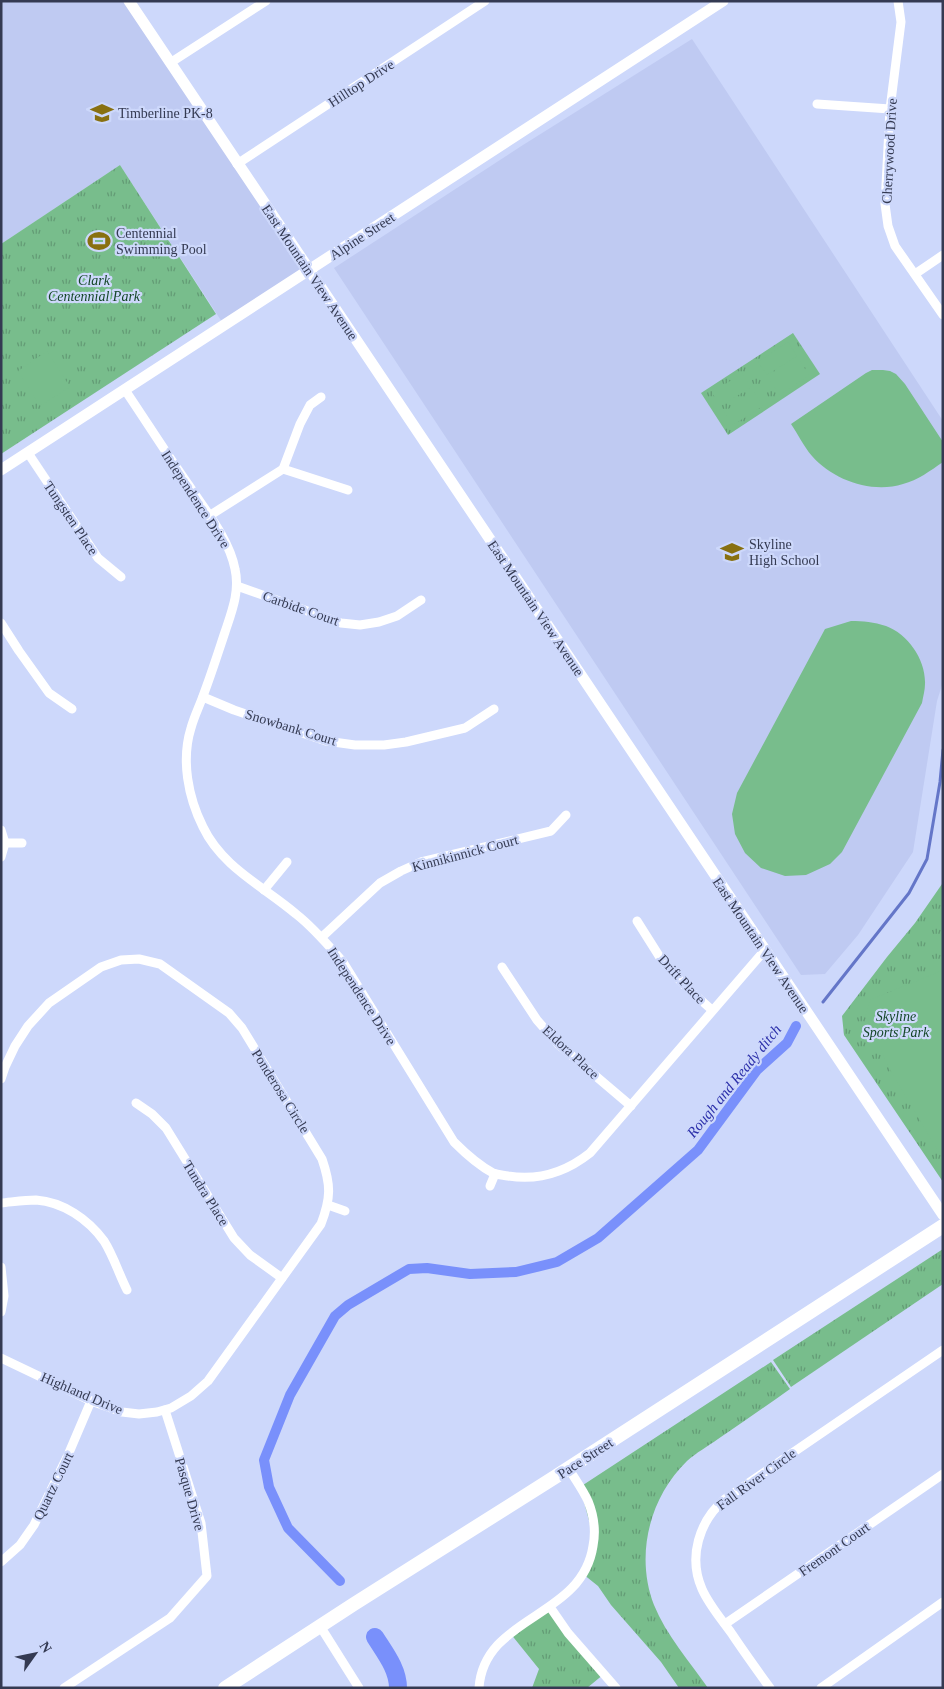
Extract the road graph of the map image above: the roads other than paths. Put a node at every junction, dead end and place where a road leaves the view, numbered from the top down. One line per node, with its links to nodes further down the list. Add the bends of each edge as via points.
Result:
1 (129, 1): 6 (street, East Mountain View Avenue)
2 (266, 1): 6 (street)
3 (485, 1): 9 (street, Hilltop Drive)
4 (723, 1): 11 (street, Alpine Street)
5 (898, 1): 8 (street, Cherrywood Drive, via 901,22)
6 (170, 63): 9 (street, East Mountain View Avenue)
7 (817, 104): 8 (street)
8 (890, 109): 12 (street, Cherrywood Drive, via 885,204 888,226)
9 (237, 164): 11 (street, East Mountain View Avenue)
10 (943, 255): 12 (street)
11 (309, 270): 14 (street, Alpine Street); 37 (street, East Mountain View Avenue)
12 (914, 274): 13 (street, Cherrywood Drive)
13 (943, 316)
14 (125, 390): 16 (street, Alpine Street); 20 (street, Independence Drive)
15 (321, 397): 17 (street, via 310,405)
16 (28, 453): 18 (street, Alpine Street); 21 (street, Tungsten Place, via 98,558)
17 (283, 469): 19 (street); 20 (street)
18 (1, 470)
19 (348, 490)
20 (209, 516): 22 (street, Independence Drive, via 228,547)
21 (121, 577)
22 (237, 586): 23 (street, Carbide Court, via 341,622 360,625 397,616); 25 (street, Independence Drive, via 234,605)
23 (421, 600)
24 (1, 623): 26 (street, via 49,693)
25 (203, 697): 27 (street, Snowbank Court, via 326,741 355,745 406,742 465,728); 34 (street, Independence Drive, via 190,728 186,756 193,803 203,828 218,851)
26 (72, 709)
27 (494, 709)
28 (566, 815): 36 (street, Kinnikinnick Court, via 551,831 421,862 401,870 380,883)
29 (1, 830): 31 (street)
30 (22, 842): 31 (street)
31 (5, 843): 32 (street)
32 (1, 857)
33 (287, 862): 34 (street)
34 (264, 890): 36 (street, Independence Drive)
35 (637, 921): 39 (street, Drift Place, via 661,959)
36 (322, 937): 43 (street, Independence Drive, via 354,978 454,1142 469,1158)
37 (765, 950): 39 (street, Independence Drive); 48 (street, East Mountain View Avenue)
38 (502, 967): 42 (street, Eldora Place, via 537,1020 558,1044)
39 (712, 1010): 42 (street, Independence Drive)
40 (1, 1079): 46 (street, Ponderosa Circle, via 15,1046 49,1003 101,967 121,960 139,959 160,964 229,1013 242,1028 322,1158 330,1191)
41 (136, 1103): 51 (street, Tundra Place, via 166,1128 234,1238 250,1255)
42 (631, 1106): 43 (street, Independence Drive, via 590,1153 563,1171 542,1177 520,1178)
43 (495, 1174): 44 (street)
44 (490, 1186)
45 (1, 1203): 52 (street, via 36,1200 56,1204 75,1213 104,1242)
46 (328, 1206): 47 (street); 51 (street, Ponderosa Circle, via 321,1224)
47 (345, 1211)
48 (943, 1215)
49 (943, 1226): 58 (main road, Pace Street)
50 (1, 1267): 53 (street, via 4,1296)
51 (282, 1278): 57 (street, Ponderosa Circle, via 208,1381 191,1396)
52 (127, 1290)
53 (1, 1312)
54 (943, 1350): 63 (street, Fall River Circle, via 712,1511 698,1541 697,1572 704,1594)
55 (1, 1358): 56 (street, Highland Drive)
56 (92, 1401): 57 (street, Highland Drive, via 122,1412 139,1414); 60 (street, Quartz Court, via 34,1525 20,1545)
57 (165, 1410): 65 (street, Pasque Drive, via 201,1523 207,1576 170,1618)
58 (569, 1469): 62 (street, via 588,1502 593,1516 594,1539 590,1560 580,1579 568,1594); 64 (main road, Pace Street)
59 (943, 1474): 63 (street, Fremont Court)
60 (1, 1562)
61 (943, 1602): 71 (street)
62 (550, 1606): 68 (street, via 510,1633 489,1654); 69 (street, via 568,1633)
63 (725, 1624): 70 (street, Fall River Circle)
64 (320, 1626): 66 (main road, Pace Street); 67 (street)
65 (64, 1688)
66 (225, 1688)
67 (359, 1688)
68 (479, 1688)
69 (616, 1688)
70 (770, 1688)
71 (820, 1688)

